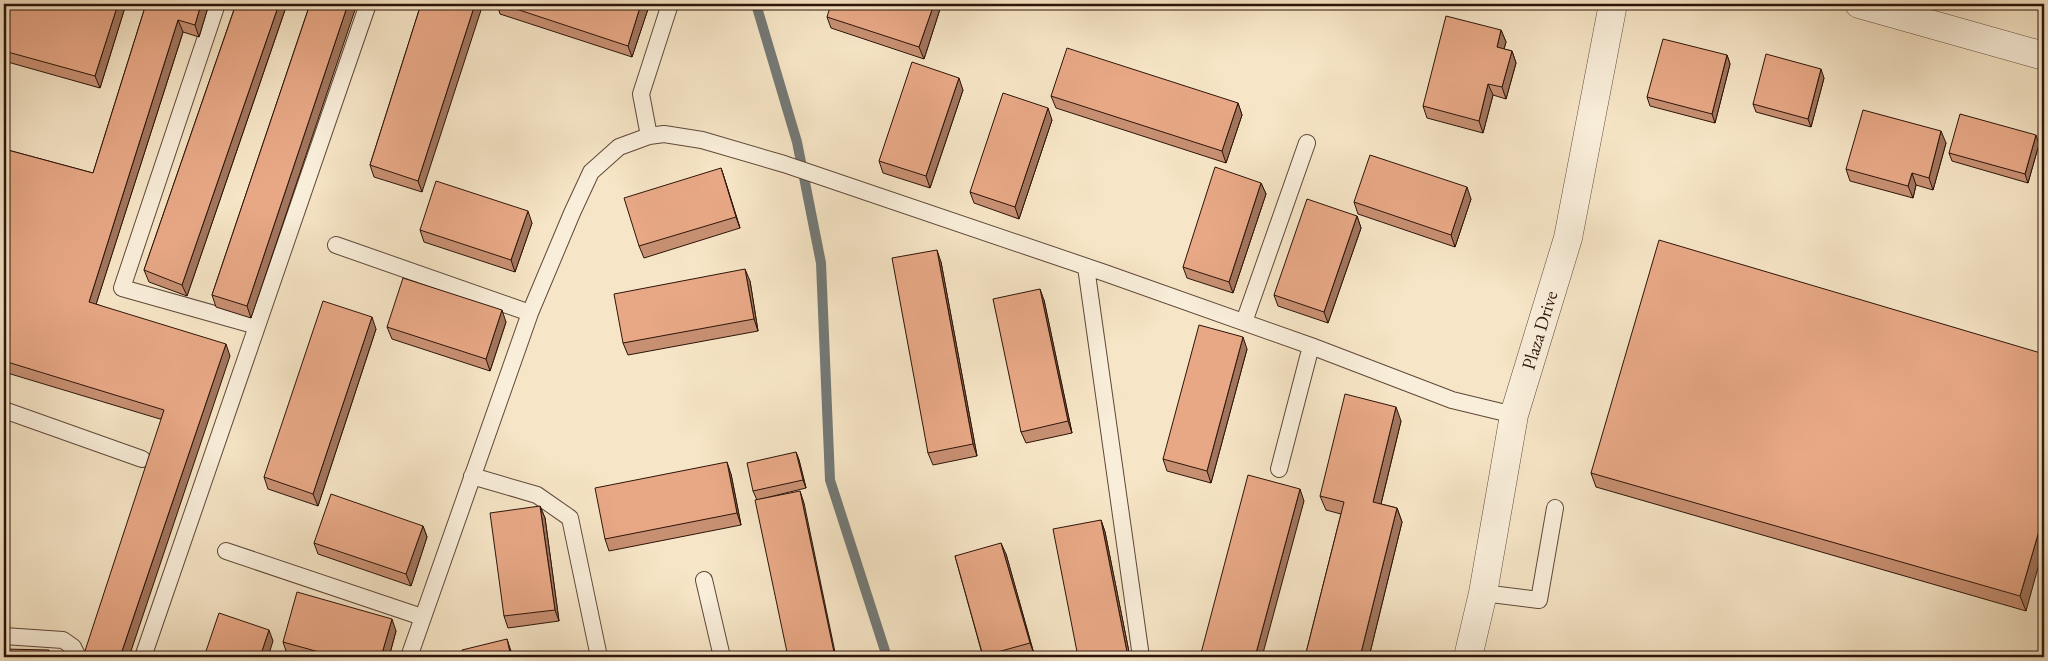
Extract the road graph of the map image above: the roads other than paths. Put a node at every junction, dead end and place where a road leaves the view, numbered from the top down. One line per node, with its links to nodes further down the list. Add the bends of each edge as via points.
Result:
1 (217, 4): 13 (lane, via 122,288)
2 (368, 4): 13 (lane)
3 (670, 4): 7 (lane, via 641,94)
4 (1613, 4): 16 (street, Plaza Drive, via 1568,238)
5 (1860, 4): 6 (street)
6 (2044, 56)
7 (649, 136): 10 (lane, via 664,134 702,140 784,164); 11 (lane, via 619,147 591,172)
8 (1307, 143): 12 (lane)
9 (336, 245): 11 (lane)
10 (1086, 268): 12 (lane); 31 (lane)
11 (530, 313): 19 (lane)
12 (1244, 322): 14 (lane)
13 (257, 326): 27 (lane)
14 (1311, 346): 16 (lane, via 1452,400); 18 (lane)
15 (4, 410): 17 (lane)
16 (1514, 415): 23 (street, Plaza Drive)
17 (142, 459)
18 (1279, 469)
19 (472, 476): 24 (lane); 29 (lane, via 536,495 570,518)
20 (1555, 508): 23 (lane, via 1539,600)
21 (226, 551): 24 (lane)
22 (704, 580): 30 (lane)
23 (1483, 593): 32 (street, Plaza Drive)
24 (422, 617): 28 (lane)
25 (4, 636): 26 (lane, via 63,640 73,647)
26 (78, 657)
27 (143, 657)
28 (409, 657)
29 (600, 657)
30 (722, 657)
31 (1141, 657)
32 (1468, 657)

